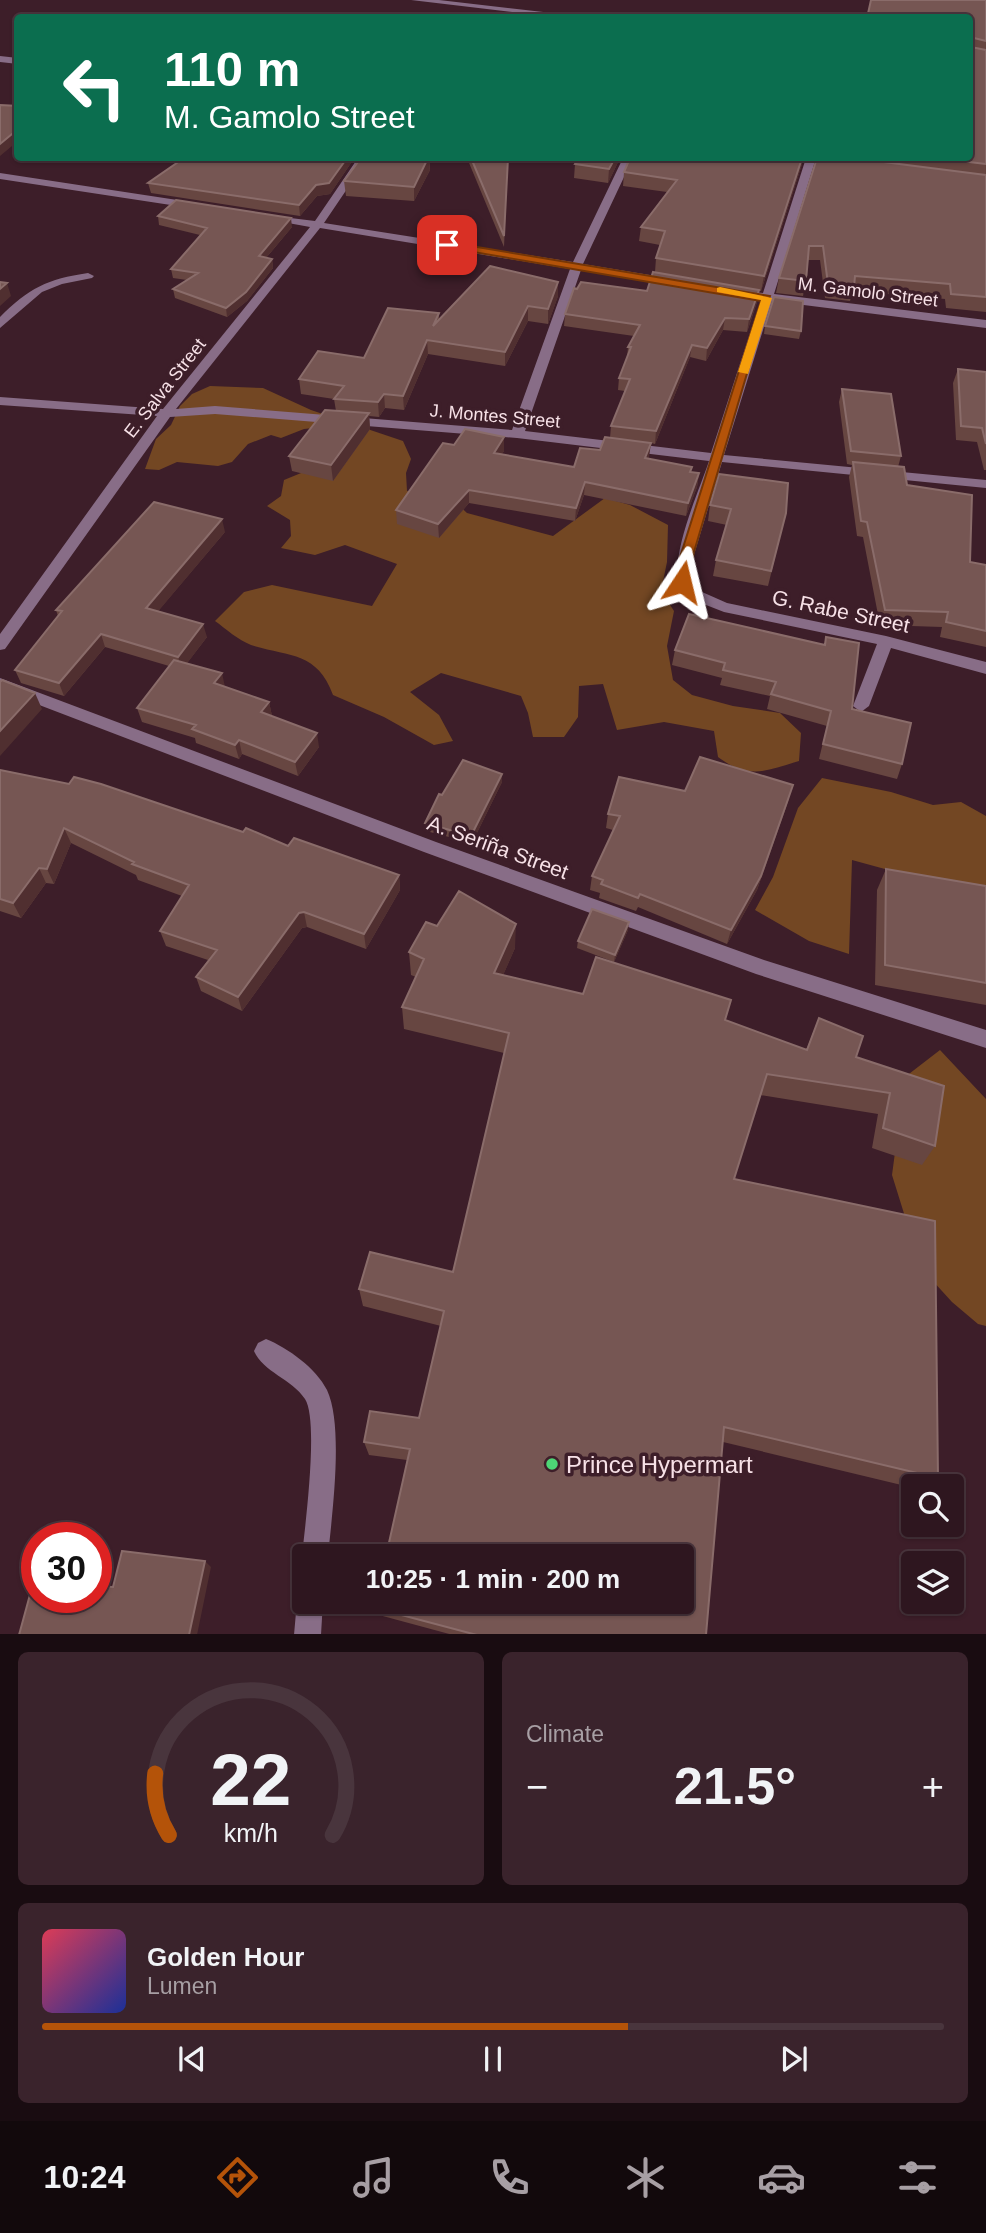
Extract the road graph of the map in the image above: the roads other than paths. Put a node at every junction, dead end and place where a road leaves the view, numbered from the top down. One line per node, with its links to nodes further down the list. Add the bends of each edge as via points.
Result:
1 (415, 0): 2 (street)
2 (472, 3): 3 (street)
3 (560, 14)
4 (361, 161): 10 (street, E. Salva Street)
5 (627, 161): 11 (street)
6 (811, 161): 15 (street)
7 (0, 176): 8 (street)
8 (207, 208)
9 (263, 216): 10 (street)
10 (318, 225): 11 (street); 19 (street, E. Salva Street)
11 (577, 265): 13 (street); 20 (street)
12 (88, 276): 16 (street, via 50,282 34,290)
13 (685, 284)
14 (726, 291): 15 (street, M. Gamolo Street)
15 (767, 298): 17 (street, M. Gamolo Street); 21 (street)
16 (0, 324)
17 (986, 324)
18 (0, 401): 19 (street, J. Montes Street)
19 (166, 413): 20 (street, J. Montes Street, via 215,410); 24 (street, E. Salva Street)
20 (517, 434): 21 (street, J. Montes Street)
21 (717, 458): 22 (street, J. Montes Street); 23 (street, G. Rabe Street, via 681,573 688,593 724,607)
22 (986, 484)
23 (886, 641): 25 (street, G. Rabe Street); 27 (street)
24 (0, 645)
25 (986, 668)
26 (0, 684): 28 (street, A. Seriña Street, via 751,963)
27 (861, 706)
28 (986, 1040)
29 (265, 1351): 30 (street, via 304,1378 320,1400)
30 (316, 1544)
31 (309, 1614): 32 (street)
32 (307, 1634)

